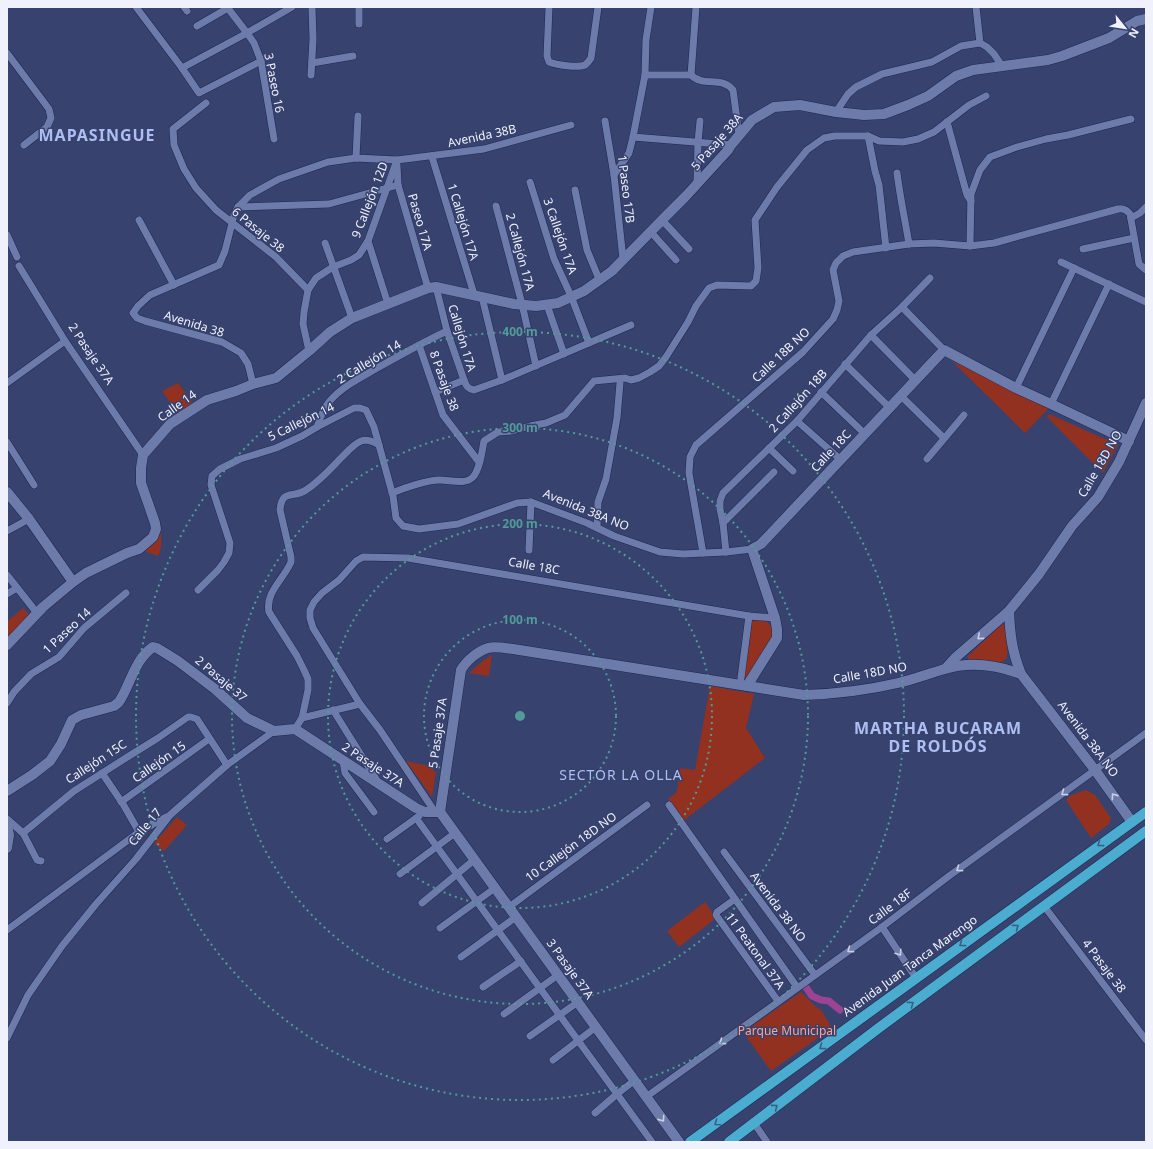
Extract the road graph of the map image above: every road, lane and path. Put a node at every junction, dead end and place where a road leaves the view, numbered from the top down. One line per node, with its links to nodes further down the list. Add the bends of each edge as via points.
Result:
1 (136, 7): 21 (street)
2 (292, 7): 14 (street)
3 (312, 7): 19 (street)
4 (359, 7): 12 (street)
5 (549, 7): 6 (street, via 549,62 581,66 587,64 591,58)
6 (598, 7)
7 (651, 7): 23 (street, via 646,40)
8 (696, 7): 24 (street)
9 (976, 7): 15 (street)
10 (227, 8): 13 (street); 14 (street, 3 Paseo 16)
11 (1146, 19): 20 (street, 5 Pasaje 38A, via 1137,21 1109,38 1062,56)
12 (359, 24)
13 (198, 26)
14 (248, 33): 18 (street, 3 Paseo 16); 21 (street)
15 (980, 43): 20 (street, via 994,54); 27 (street, via 961,46 932,62 882,74 856,87)
16 (7, 53): 39 (street, via 49,109 51,118 47,127)
17 (353, 56): 19 (street)
18 (261, 60): 21 (street, via 199,93); 37 (street, 3 Paseo 16)
19 (312, 63): 22 (street)
20 (1002, 66): 27 (street, 5 Pasaje 38A, via 973,70 956,76 928,96 884,114)
21 (182, 68)
22 (311, 75)
23 (645, 75): 24 (street); 36 (street)
24 (691, 75): 34 (street, via 699,81 725,83 730,86 733,90)
25 (986, 96): 32 (street)
26 (206, 103): 58 (street, 6 Pasaje 38, via 174,129 174,145 184,169 196,188 216,210)
27 (836, 112): 34 (street, 5 Pasaje 38A, via 800,104 774,107 752,120)
28 (358, 116): 42 (street)
29 (1131, 119): 51 (street, via 1046,139 990,157 980,170)
30 (700, 120): 38 (street)
31 (605, 121): 45 (street, 1 Paseo 17B)
32 (947, 122): 35 (street, via 934,132 902,142 880,141); 51 (street, via 967,195)
33 (571, 126): 41 (street, Avenida 38B, via 484,149)
34 (740, 135): 40 (street, 5 Pasaje 38A)
35 (868, 136): 66 (street, via 879,185); 127 (street, via 824,138 807,150 777,187 756,220 756,281 751,286 717,285 709,288 659,366 639,378 594,381 565,415 549,422 498,432 484,441)
36 (633, 137): 38 (street); 45 (street, via 629,153)
37 (274, 139)
38 (698, 142): 40 (street); 47 (street)
39 (24, 145)
40 (732, 145): 47 (street, 5 Pasaje 38A)
41 (432, 157): 43 (street, Avenida 38B); 83 (street, 1 Callejón 17A)
42 (356, 158): 43 (street, Avenida 38B); 53 (street, Avenida 38B, via 328,162 279,179 250,195)
43 (397, 160): 48 (street, Paseo 17A); 49 (street, 9 Callejón 12D)
44 (897, 173): 64 (street)
45 (614, 175): 70 (street, 1 Paseo 17B)
46 (530, 182): 84 (street, 3 Callejón 17A, via 554,258)
47 (697, 184): 57 (street, 5 Pasaje 38A)
48 (398, 185): 49 (street); 81 (street, Paseo 17A)
49 (387, 188): 53 (street, via 329,204); 62 (street, 9 Callejón 12D)
50 (575, 190): 78 (street, via 587,250)
51 (971, 201): 65 (street)
52 (496, 206): 87 (street, 2 Callejón 17A)
53 (238, 207): 58 (street)
54 (1146, 207): 55 (street)
55 (1130, 218): 61 (street); 65 (street, Calle 18B NO, via 1128,211 1118,208 994,243)
56 (139, 220): 80 (street)
57 (662, 220): 59 (street, 5 Pasaje 38A); 67 (street)
58 (233, 223): 80 (street, via 219,265); 82 (street, 6 Pasaje 38, via 276,257)
59 (650, 231): 70 (street, 5 Pasaje 38A); 71 (street)
60 (7, 235): 69 (street)
61 (1134, 238): 68 (street); 76 (street, via 1139,264)
62 (368, 241): 74 (street, 9 Callejón 12D, via 359,255); 86 (street)
63 (325, 243): 74 (street)
64 (909, 244): 65 (street, Calle 18B NO); 66 (street, Calle 18B NO)
65 (970, 246)
66 (886, 248): 141 (street, Calle 18B NO, via 853,252 836,262 833,270 839,302 832,319 803,352 696,445 690,457 689,473)
67 (689, 249)
68 (1083, 249)
69 (17, 257)
70 (623, 259): 78 (street, 5 Pasaje 38A)
71 (676, 260)
72 (1061, 262): 75 (street)
73 (18, 266): 94 (street, 2 Pasaje 37A)
74 (333, 267): 82 (street, 9 Callejón 12D, via 316,278); 90 (street)
75 (1074, 268): 79 (street); 108 (street)
76 (1146, 270)
77 (930, 278): 89 (street, 2 Callejón 18B)
78 (599, 280): 84 (street, 5 Pasaje 38A, via 584,291)
79 (1109, 284): 85 (street); 113 (street)
80 (174, 285): 107 (street, Avenida 38, via 150,295 133,313 136,318 222,342 240,354 248,364)
81 (432, 287): 83 (street, 5 Pasaje 38A); 86 (street, Calle 14); 92 (street, Callejón 17A)
82 (308, 290): 98 (street, via 303,324)
83 (478, 296): 87 (street, 5 Pasaje 38A); 103 (street, 1 Callejón 17A)
84 (571, 296): 88 (street, 5 Pasaje 38A); 95 (street, 3 Callejón 17A)
85 (1146, 302)
86 (388, 304): 90 (street, Calle 14)
87 (522, 304): 88 (street, 5 Pasaje 38A); 101 (street, 2 Callejón 17A)
88 (547, 305): 99 (street)
89 (902, 307): 93 (street, 2 Callejón 18B); 97 (street)
90 (352, 318): 98 (street, Calle 14, via 330,332)
91 (631, 325): 95 (street)
92 (447, 331): 96 (street, 2 Callejón 14); 102 (street, Callejón 17A)
93 (871, 335): 100 (street, 2 Callejón 18B); 104 (street)
94 (65, 341): 105 (street); 124 (street, 2 Pasaje 37A)
95 (589, 343): 99 (street)
96 (419, 344): 109 (street, 8 Pasaje 38); 117 (street, 2 Callejón 14, via 352,382 329,402)
97 (944, 350): 104 (street, Calle 18C); 108 (street)
98 (309, 351): 107 (street, Calle 14, via 276,378)
99 (564, 354): 101 (street)
100 (845, 364): 110 (street, 2 Callejón 18B); 114 (street)
101 (536, 366): 103 (street)
102 (464, 380): 103 (street, Callejón 17A, via 467,387 474,390); 109 (street)
103 (502, 380)
104 (916, 381): 111 (street, Calle 18C)
105 (7, 383)
106 (620, 383): 136 (street, via 617,418 606,479 598,502)
107 (253, 384): 124 (street, Calle 14, via 236,392 206,400 170,424)
108 (1016, 388): 113 (street)
109 (436, 392): 127 (street, 8 Pasaje 38, via 443,416)
110 (821, 392): 116 (street, 2 Callejón 18B); 118 (street)
111 (901, 396): 114 (street, Calle 18C); 119 (street)
112 (1146, 403): 120 (street, Calle 18D NO)
113 (1051, 404): 120 (street)
114 (890, 408): 118 (street, Calle 18C)
115 (964, 415): 119 (street)
116 (797, 421): 123 (street, 2 Callejón 18B); 126 (street)
117 (316, 427): 122 (street, 5 Callejón 14, via 354,408 360,408 369,414); 145 (street, 5 Callejón 14, via 276,448 240,459 212,476 210,485 230,543 229,553 218,570)
118 (865, 434): 126 (street, Calle 18C)
119 (944, 438): 125 (street)
120 (1129, 441): 148 (street, Calle 18D NO, via 1098,497 1072,526 1039,574)
121 (7, 442): 130 (street)
122 (379, 445): 132 (street, Avenida 38A NO); 160 (street, via 363,440 354,445 317,482 305,491 287,495 281,503 280,510 291,562 271,594 268,605 269,612 297,656 308,680)
123 (769, 448): 128 (street); 135 (street, 2 Callejón 18B, via 724,492 720,501)
124 (143, 455): 143 (street, via 140,483 155,523 153,537 139,549 86,573)
125 (927, 459)
126 (840, 460): 138 (street, Calle 18C, via 761,544)
127 (479, 462): 132 (street, via 478,471 472,479 457,482 440,480)
128 (793, 471)
129 (774, 472): 135 (street)
130 (34, 485)
131 (7, 492): 134 (street)
132 (392, 493): 133 (street, Avenida 38A NO, via 396,518 403,526 419,529 458,524 517,503)
133 (531, 502): 136 (street, Avenida 38A NO); 139 (street)
134 (29, 519): 137 (street); 143 (street)
135 (723, 524): 140 (street, 2 Callejón 18B)
136 (597, 528): 141 (street, Avenida 38A NO, via 660,552)
137 (7, 531)
138 (752, 549): 140 (street); 151 (street)
139 (529, 550)
140 (726, 552): 141 (street)
141 (703, 553)
142 (7, 575): 144 (street)
143 (73, 582): 149 (street)
144 (17, 588): 147 (street); 149 (street)
145 (198, 590)
146 (126, 593): 157 (street, 1 Paseo 14, via 84,628 59,657 31,674)
147 (7, 594)
148 (1009, 611): 154 (street, Calle 18D NO, one-way to 154); 155 (street, Avenida 38A NO, via 1012,647)
149 (37, 613): 152 (street)
150 (749, 616): 151 (street, Calle 18C); 156 (street); 158 (street, Calle 18C, via 408,558 363,557 322,593 310,610 313,628)
151 (775, 618): 156 (street, via 777,638)
152 (7, 645)
153 (468, 660): 156 (street, Calle 18D NO, via 487,648 497,648); 175 (street, 5 Pasaje 37A, via 461,670)
154 (946, 668): 155 (street, via 977,664); 156 (street, Calle 18D NO, via 896,683 804,696 771,691)
155 (1021, 674): 167 (street, Avenida 38A NO)
156 (744, 682)
157 (7, 703)
158 (360, 704): 159 (street); 175 (street, via 380,730)
159 (333, 710): 160 (street); 169 (street)
160 (302, 718): 161 (street)
161 (295, 729): 162 (street); 165 (street, 2 Pasaje 37A)
162 (274, 731): 166 (street, Calle 17); 170 (street, 2 Pasaje 37, via 247,718 178,661 153,647 138,663 119,702 72,720 50,761)
163 (1146, 733): 167 (street, Calle 18F)
164 (209, 740): 166 (street); 168 (street, Callejón 15C, via 196,720 188,717); 171 (street, Callejón 15)
165 (343, 761): 169 (street, 2 Pasaje 37A); 174 (street, via 345,773)
166 (227, 765): 177 (street, Calle 17)
167 (1096, 770): 180 (street, Avenida 38A NO, one-way to 167); 202 (street, Calle 18F, one-way to 202)
168 (102, 773): 171 (street); 184 (street, Callejón 15C, via 74,791)
169 (380, 785): 175 (street, 2 Pasaje 37A, via 416,808)
170 (7, 791)
171 (121, 802): 183 (street)
172 (647, 805): 200 (street, 10 Callejón 18D NO)
173 (669, 806): 196 (street)
174 (374, 812)
175 (433, 812): 178 (street); 185 (street, 3 Pasaje 37A)
176 (1146, 812): 180 (main road, Avenida Juan Tanca Marengo)
177 (170, 815): 183 (street); 220 (street, Calle 17, via 62,946 28,995)
178 (416, 818): 186 (street); 187 (street)
179 (7, 819): 184 (street)
180 (1132, 822): 195 (main road, via 1132,833 1072,880); 210 (main road, Avenida Juan Tanca Marengo, one-way to 210)
181 (7, 825): 188 (street)
182 (1146, 831): 195 (main road)
183 (139, 832): 204 (street)
184 (23, 833): 191 (street)
185 (455, 833): 187 (street); 190 (street, 3 Pasaje 37A)
186 (387, 839)
187 (437, 846): 192 (street); 193 (street)
188 (7, 848)
189 (724, 852): 209 (street, Avenida 38 NO)
190 (474, 860): 193 (street); 194 (street, 3 Pasaje 37A)
191 (41, 861)
192 (400, 874)
193 (457, 874): 197 (street); 198 (street)
194 (495, 888): 197 (street); 200 (street, 3 Pasaje 37A)
195 (1060, 894): 199 (main road)
196 (735, 899): 212 (street); 214 (street, 11 Peatonal 37A, via 716,913 719,921)
197 (477, 901): 203 (street); 205 (street)
198 (422, 902)
199 (1044, 906): 222 (street, 4 Pasaje 38); 228 (main road, one-way to 199)
200 (508, 907): 201 (street, 3 Pasaje 37A)
201 (516, 918): 205 (street); 208 (street, 3 Pasaje 37A)
202 (882, 927): 209 (street, Calle 18F, one-way to 209); 210 (street, one-way to 210)
203 (440, 928)
204 (7, 930)
205 (498, 931): 206 (street); 207 (street)
206 (461, 957)
207 (521, 961): 211 (street); 213 (street)
208 (558, 975): 213 (street); 215 (street, 3 Pasaje 37A)
209 (815, 975): 212 (street, Calle 18F)
210 (916, 978): 232 (main road, Avenida Juan Tanca Marengo, one-way to 232)
211 (483, 987)
212 (797, 987): 214 (street, Calle 18F)
213 (540, 988): 216 (street); 217 (street)
214 (778, 1001): 226 (street, Calle 18F, one-way to 226)
215 (578, 1002): 217 (street); 218 (street, 3 Pasaje 37A)
216 (504, 1014)
217 (560, 1015): 219 (street); 221 (street)
218 (596, 1027): 221 (street); 224 (street, 3 Pasaje 37A)
219 (530, 1036)
220 (7, 1038)
221 (578, 1040): 223 (street); 225 (street)
222 (1146, 1040)
223 (553, 1060)
224 (635, 1080): 225 (street); 226 (street, 3 Pasaje 37A)
225 (617, 1094): 227 (street); 230 (street)
226 (646, 1097): 231 (street, 3 Pasaje 37A, one-way to 231)
227 (594, 1113)
228 (754, 1123): 229 (main road); 234 (street)
229 (731, 1140): 233 (main road)
230 (652, 1142)
231 (679, 1142)
232 (690, 1142)
233 (722, 1142)
234 (767, 1142)

